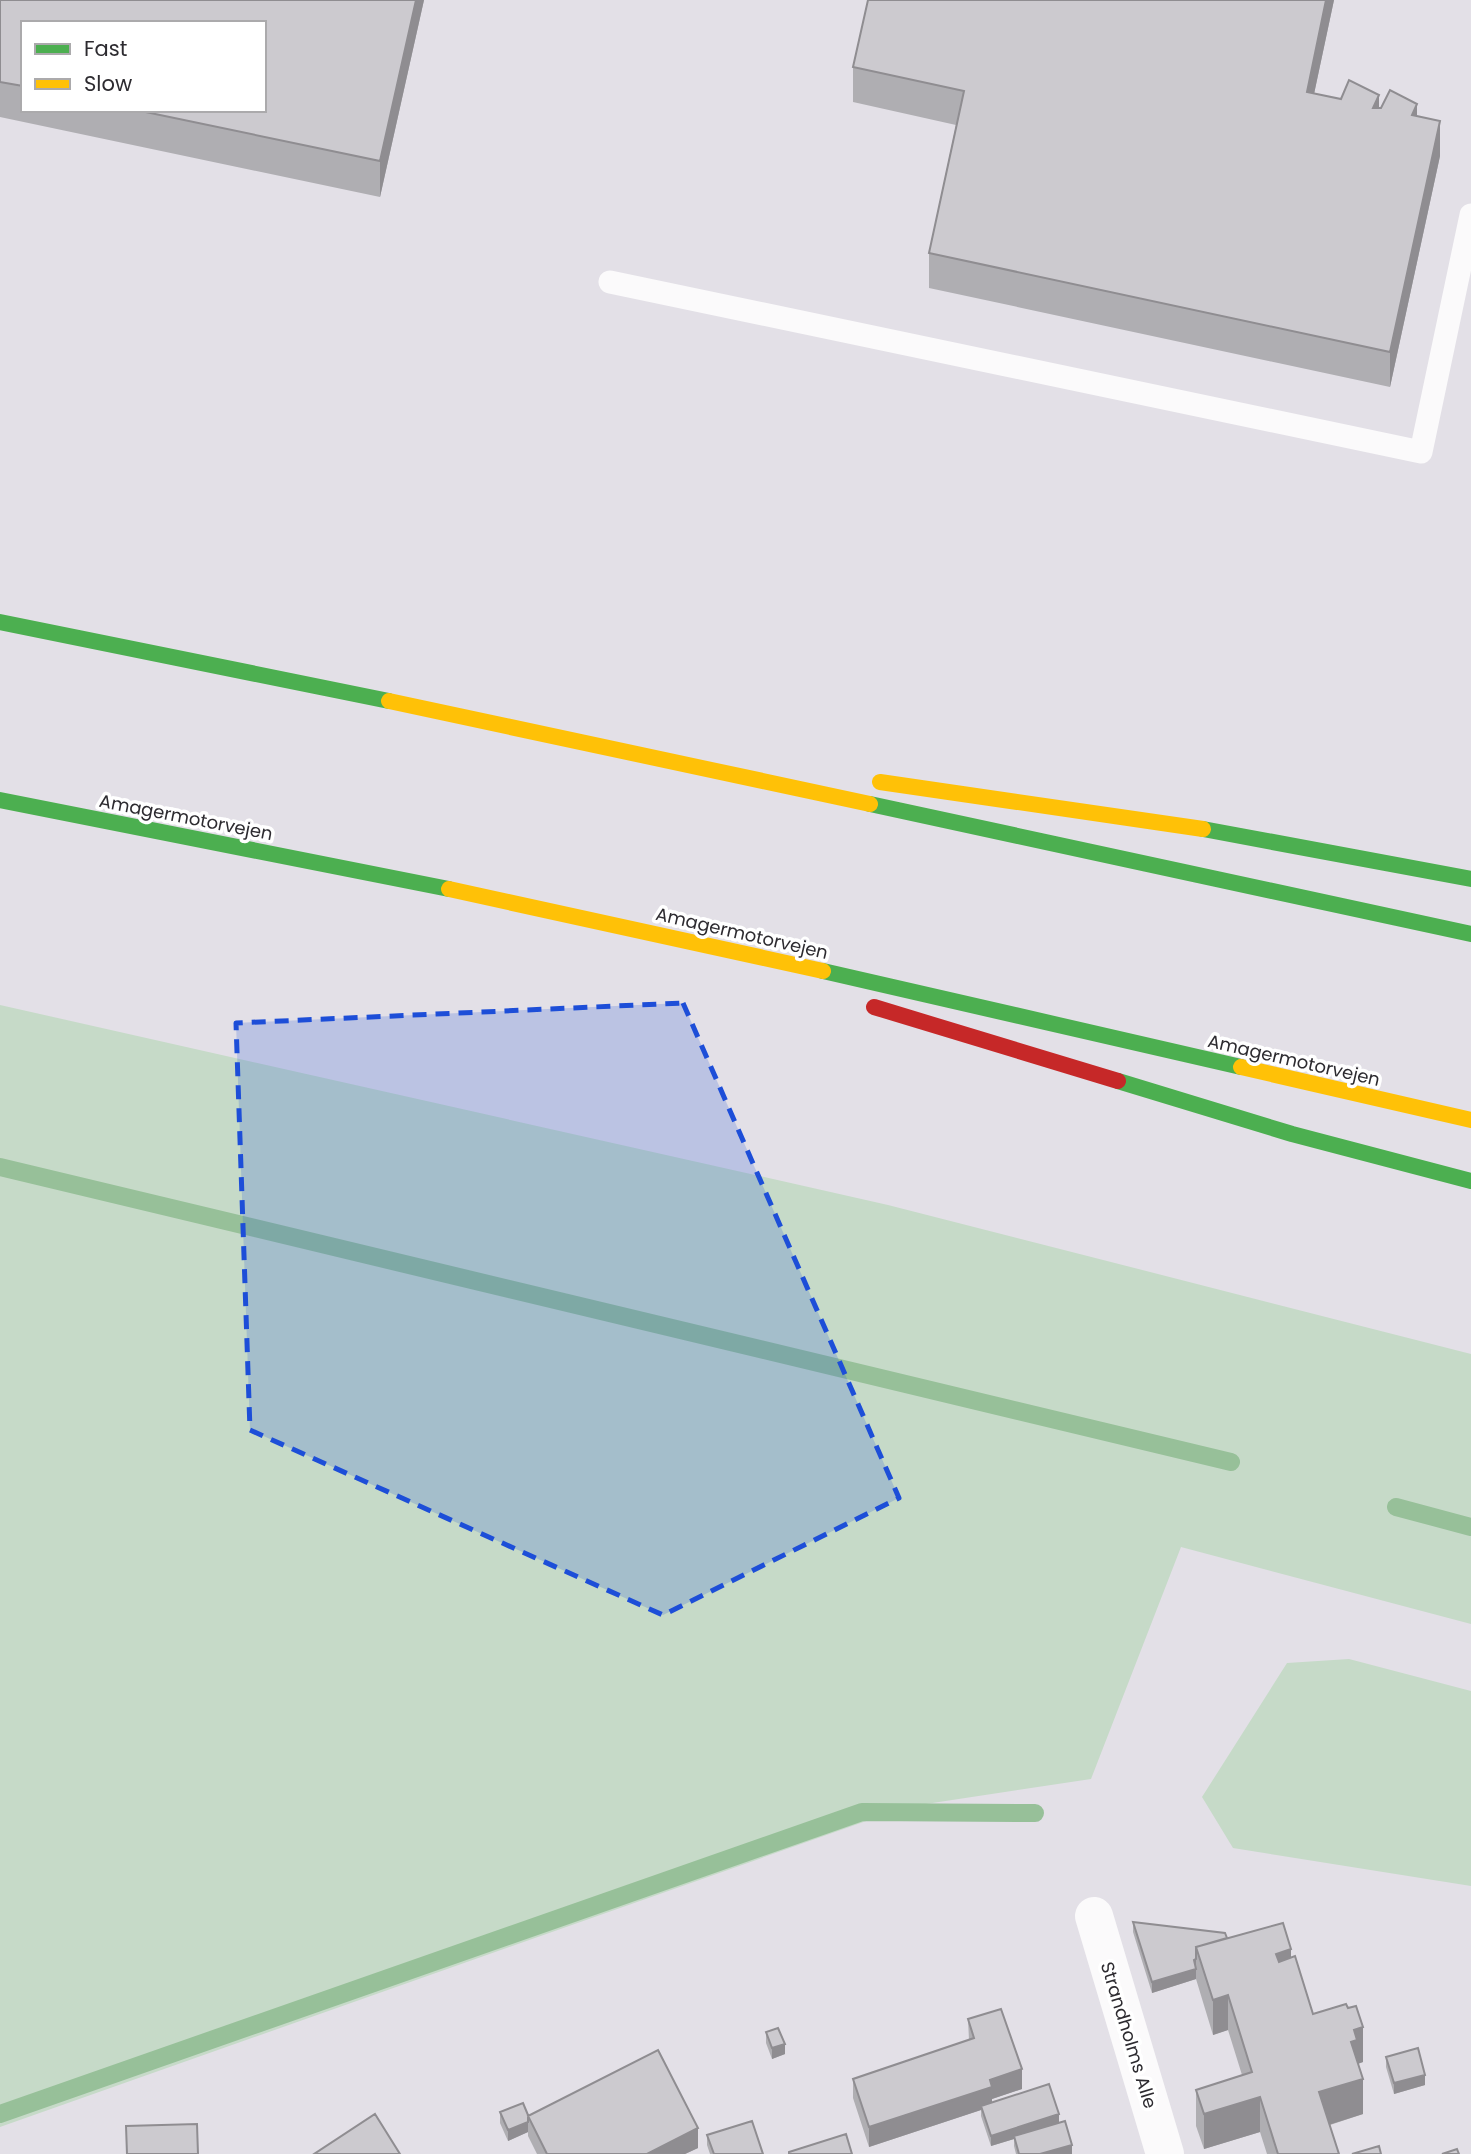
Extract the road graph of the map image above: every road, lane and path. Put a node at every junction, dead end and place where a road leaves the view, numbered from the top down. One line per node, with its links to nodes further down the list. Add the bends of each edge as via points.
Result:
1 (1471, 215): 2 (lane, via 1421,452)
2 (610, 282)
3 (0, 622): 4 (highway)
4 (572, 739): 5 (highway); 10 (highway)
5 (793, 770)
6 (862, 780): 8 (highway, via 1152,820)
7 (0, 800): 9 (highway, Amagermotorvejen)
8 (1471, 878)
9 (554, 910): 11 (highway); 13 (highway, Amagermotorvejen)
10 (1471, 934)
11 (778, 978)
12 (857, 1002): 14 (highway, via 1292,1134)
13 (1471, 1120)
14 (1471, 1181)
15 (1094, 1916): 16 (street, Strandholms Alle)
16 (1164, 2154)

